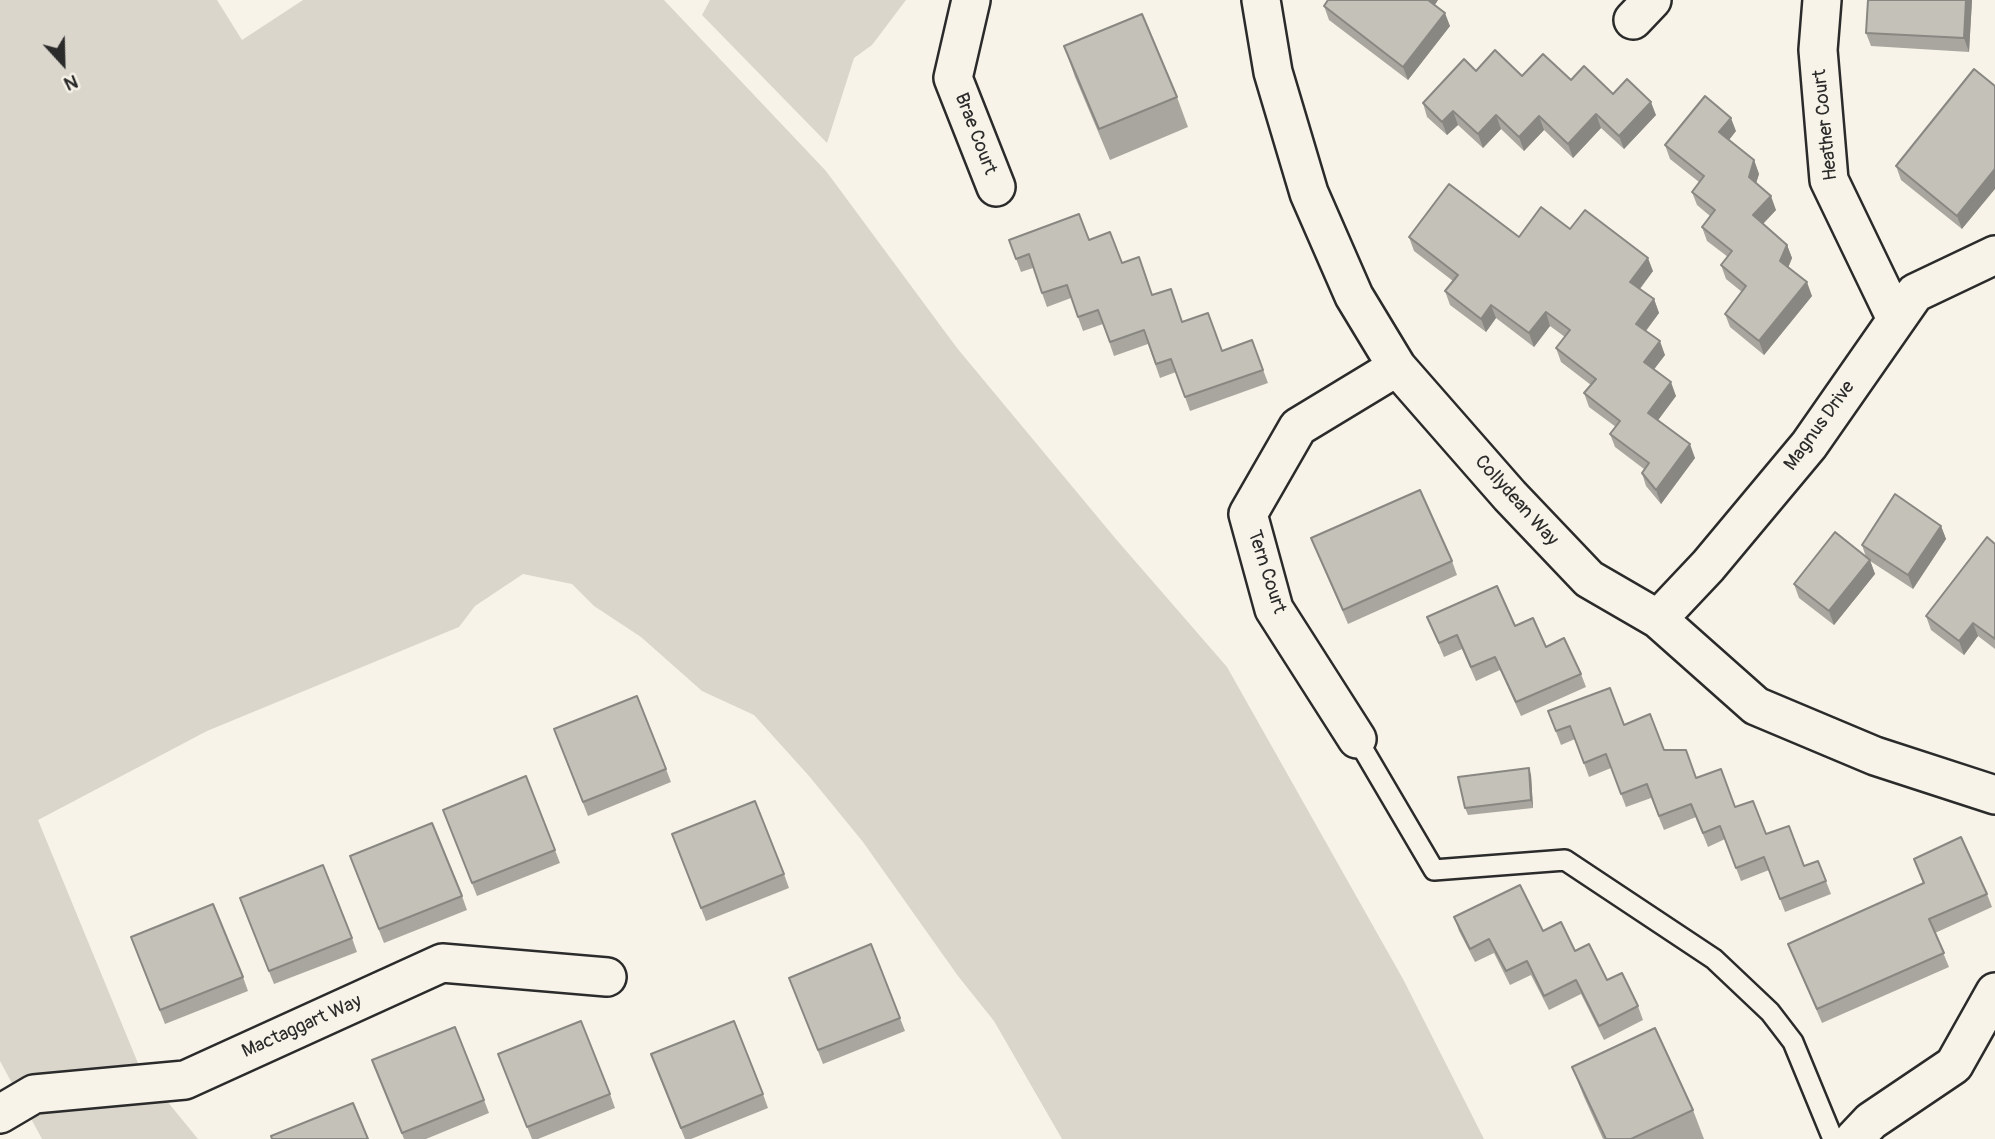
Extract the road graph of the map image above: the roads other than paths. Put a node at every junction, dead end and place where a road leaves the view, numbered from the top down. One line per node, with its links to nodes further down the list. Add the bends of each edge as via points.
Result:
1 (971, 0): 4 (street, Brae Court, via 953,78)
2 (1261, 0): 7 (street, Collydean Way, via 1273,72 1309,193 1354,296)
3 (1822, 0): 6 (street, Heather Court, via 1818,50 1829,180)
4 (996, 187)
5 (1995, 255): 6 (street, Magnus Drive, via 1915,293)
6 (1896, 320): 8 (street, Magnus Drive, via 1809,445)
7 (1397, 367): 8 (street, Collydean Way, via 1589,579); 9 (street, Tern Court, via 1298,427 1248,514 1274,609)
8 (1658, 619): 10 (street, Collydean Way, via 1756,706 1875,756)
9 (1357, 740): 14 (lane, via 1434,870 1564,860 1714,959 1770,1012 1793,1042)
10 (1995, 795)
11 (607, 976): 13 (street, Mactaggart Way, via 442,963 185,1080 34,1094)
12 (1995, 992): 15 (street, via 1954,1065 1871,1121)
13 (0, 1114)
14 (1833, 1139)
15 (1854, 1139)

